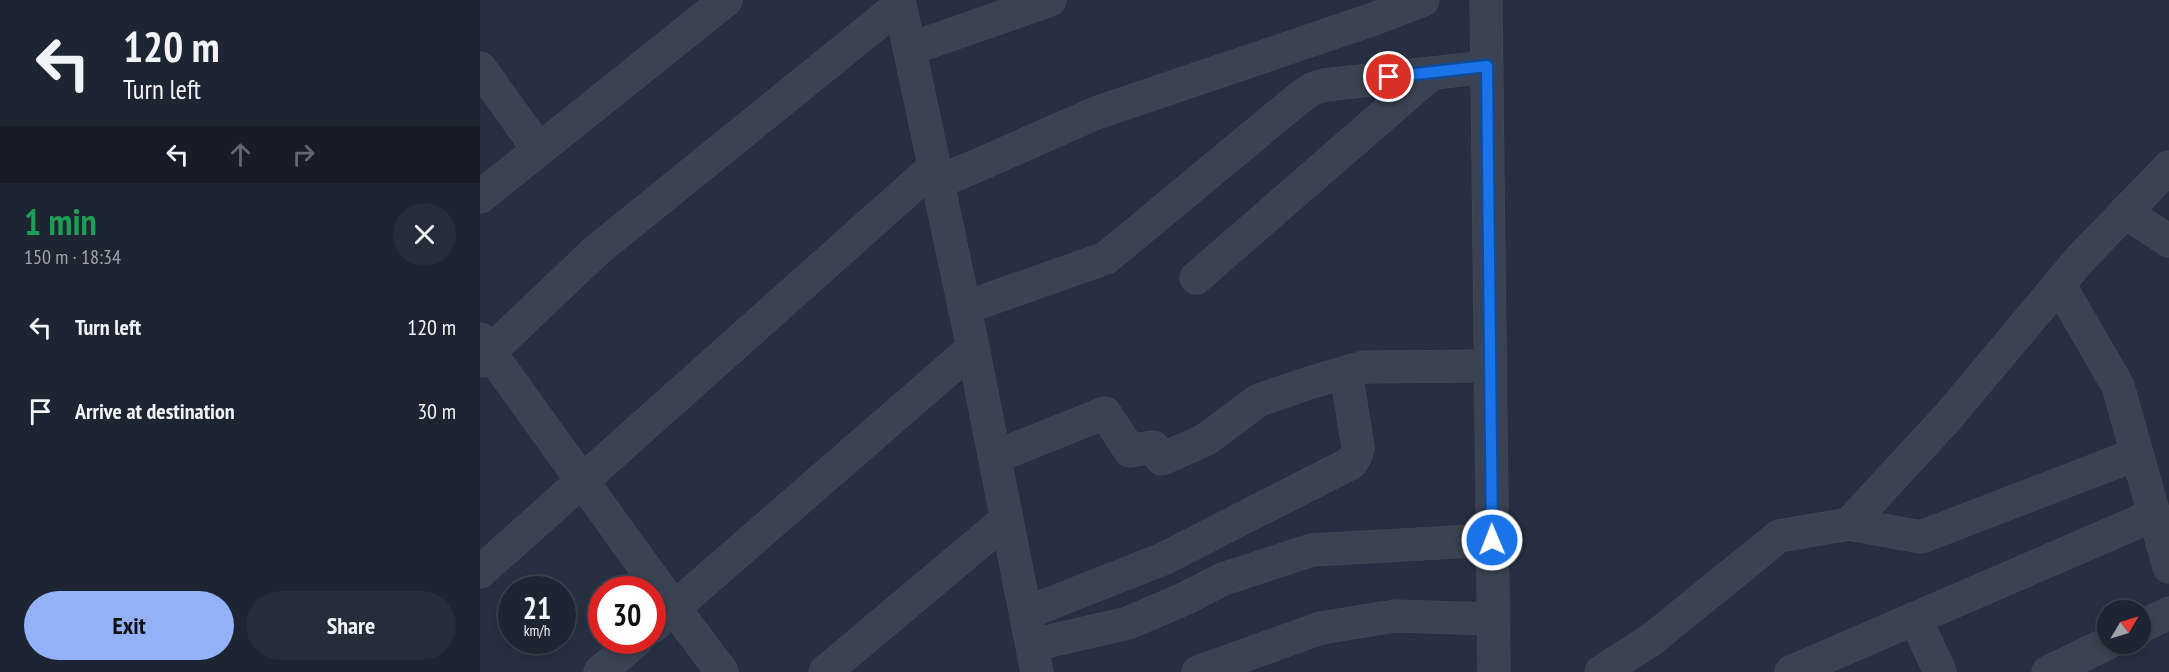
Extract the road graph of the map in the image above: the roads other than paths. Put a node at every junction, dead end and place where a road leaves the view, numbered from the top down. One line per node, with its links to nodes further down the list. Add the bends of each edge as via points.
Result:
1 (726, 0): 10 (street)
2 (1050, 0): 6 (street)
3 (1423, 0): 12 (street, via 1096,112 983,164)
4 (1486, 0): 7 (street)
5 (900, 3): 6 (street); 20 (street, via 597,250)
6 (910, 49): 12 (street)
7 (1487, 66): 9 (street); 21 (street)
8 (480, 68): 10 (street)
9 (1432, 73): 16 (street); 18 (street, via 1312,89 1106,258)
10 (539, 150): 13 (street)
11 (2169, 167): 14 (street)
12 (936, 174): 18 (street); 25 (street)
13 (480, 197)
14 (2125, 212): 15 (street); 17 (street)
15 (2169, 241)
16 (1196, 278)
17 (2060, 284): 23 (street, via 2118,386); 28 (street, via 1947,418)
18 (964, 308): 19 (street)
19 (973, 348): 24 (street); 35 (street)
20 (483, 351): 25 (street)
21 (1491, 366): 22 (street, via 1364,367); 29 (street)
22 (1346, 372): 24 (street, via 1259,400 1205,440 1162,459 1153,447 1130,450 1105,413); 33 (street, via 1358,447 1351,463 1163,559)
23 (2137, 454): 26 (street); 28 (street, via 1921,537)
24 (995, 457): 27 (street)
25 (582, 480): 31 (street); 32 (street)
26 (2154, 515): 30 (street); 36 (street)
27 (1007, 519): 33 (street); 45 (street)
28 (1849, 524): 48 (street, via 1779,536 1651,640)
29 (1492, 540): 37 (street); 42 (street, via 1312,550 1223,579 1128,623)
30 (2169, 567)
31 (480, 572)
32 (639, 576)
33 (1026, 613): 42 (street)
34 (2169, 613): 39 (street)
35 (666, 614)
36 (1915, 618): 49 (street); 50 (street)
37 (1493, 619): 46 (street, via 1395,616 1321,628); 47 (street)
38 (666, 620): 44 (street)
39 (2151, 622)
40 (2097, 648): 51 (street)
41 (620, 654): 43 (street)
42 (1035, 659)
43 (600, 672)
44 (722, 672)
45 (825, 672)
46 (1198, 672)
47 (1494, 672)
48 (1601, 672)
49 (1791, 672)
50 (1940, 672)
51 (2048, 672)

